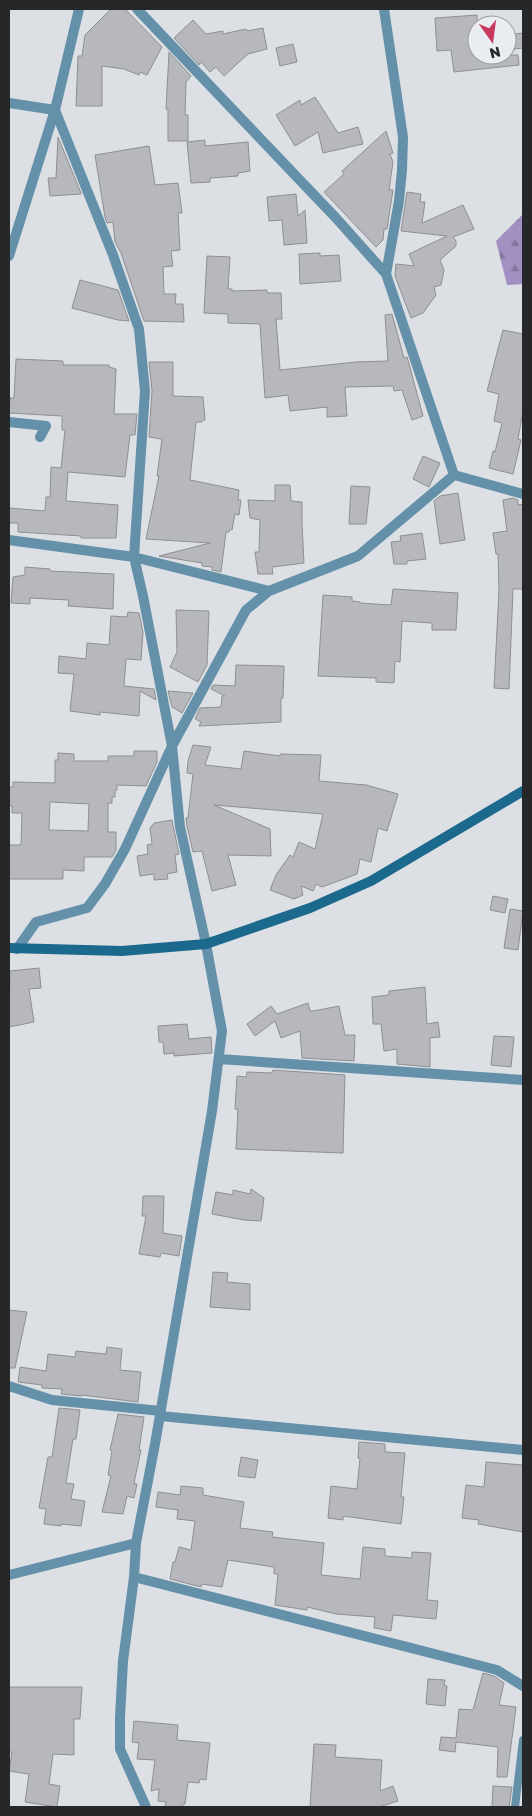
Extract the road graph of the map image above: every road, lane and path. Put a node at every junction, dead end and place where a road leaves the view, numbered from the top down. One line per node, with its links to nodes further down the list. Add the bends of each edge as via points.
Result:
1 (79, 9): 5 (street)
2 (137, 9): 7 (street)
3 (384, 9): 7 (street, via 403,137 399,201)
4 (9, 103): 5 (street)
5 (55, 110): 6 (street); 13 (street, via 140,329 144,391)
6 (9, 256)
7 (386, 274): 10 (street)
8 (9, 422): 9 (street, via 46,426)
9 (40, 438)
10 (454, 476): 11 (street); 14 (street, via 358,556)
11 (523, 494)
12 (9, 540): 13 (street)
13 (134, 557): 14 (street); 15 (street)
14 (269, 591): 15 (street, via 246,610)
15 (172, 746): 17 (street, via 180,827); 18 (street, via 125,848 87,908 36,922)
16 (523, 791): 17 (street, via 371,881 310,908)
17 (206, 944): 18 (street, via 122,951); 19 (street, via 222,1031)
18 (13, 949)
19 (219, 1059): 20 (street); 22 (street)
20 (523, 1080)
21 (9, 1386): 22 (street, via 52,1400)
22 (160, 1413): 23 (street); 24 (street)
23 (523, 1450)
24 (136, 1542): 25 (street); 26 (street)
25 (9, 1575)
26 (134, 1578): 27 (street, via 497,1670); 29 (street, via 124,1661 120,1749)
27 (523, 1686)
28 (523, 1740): 30 (lane)
29 (146, 1807)
30 (514, 1807)

